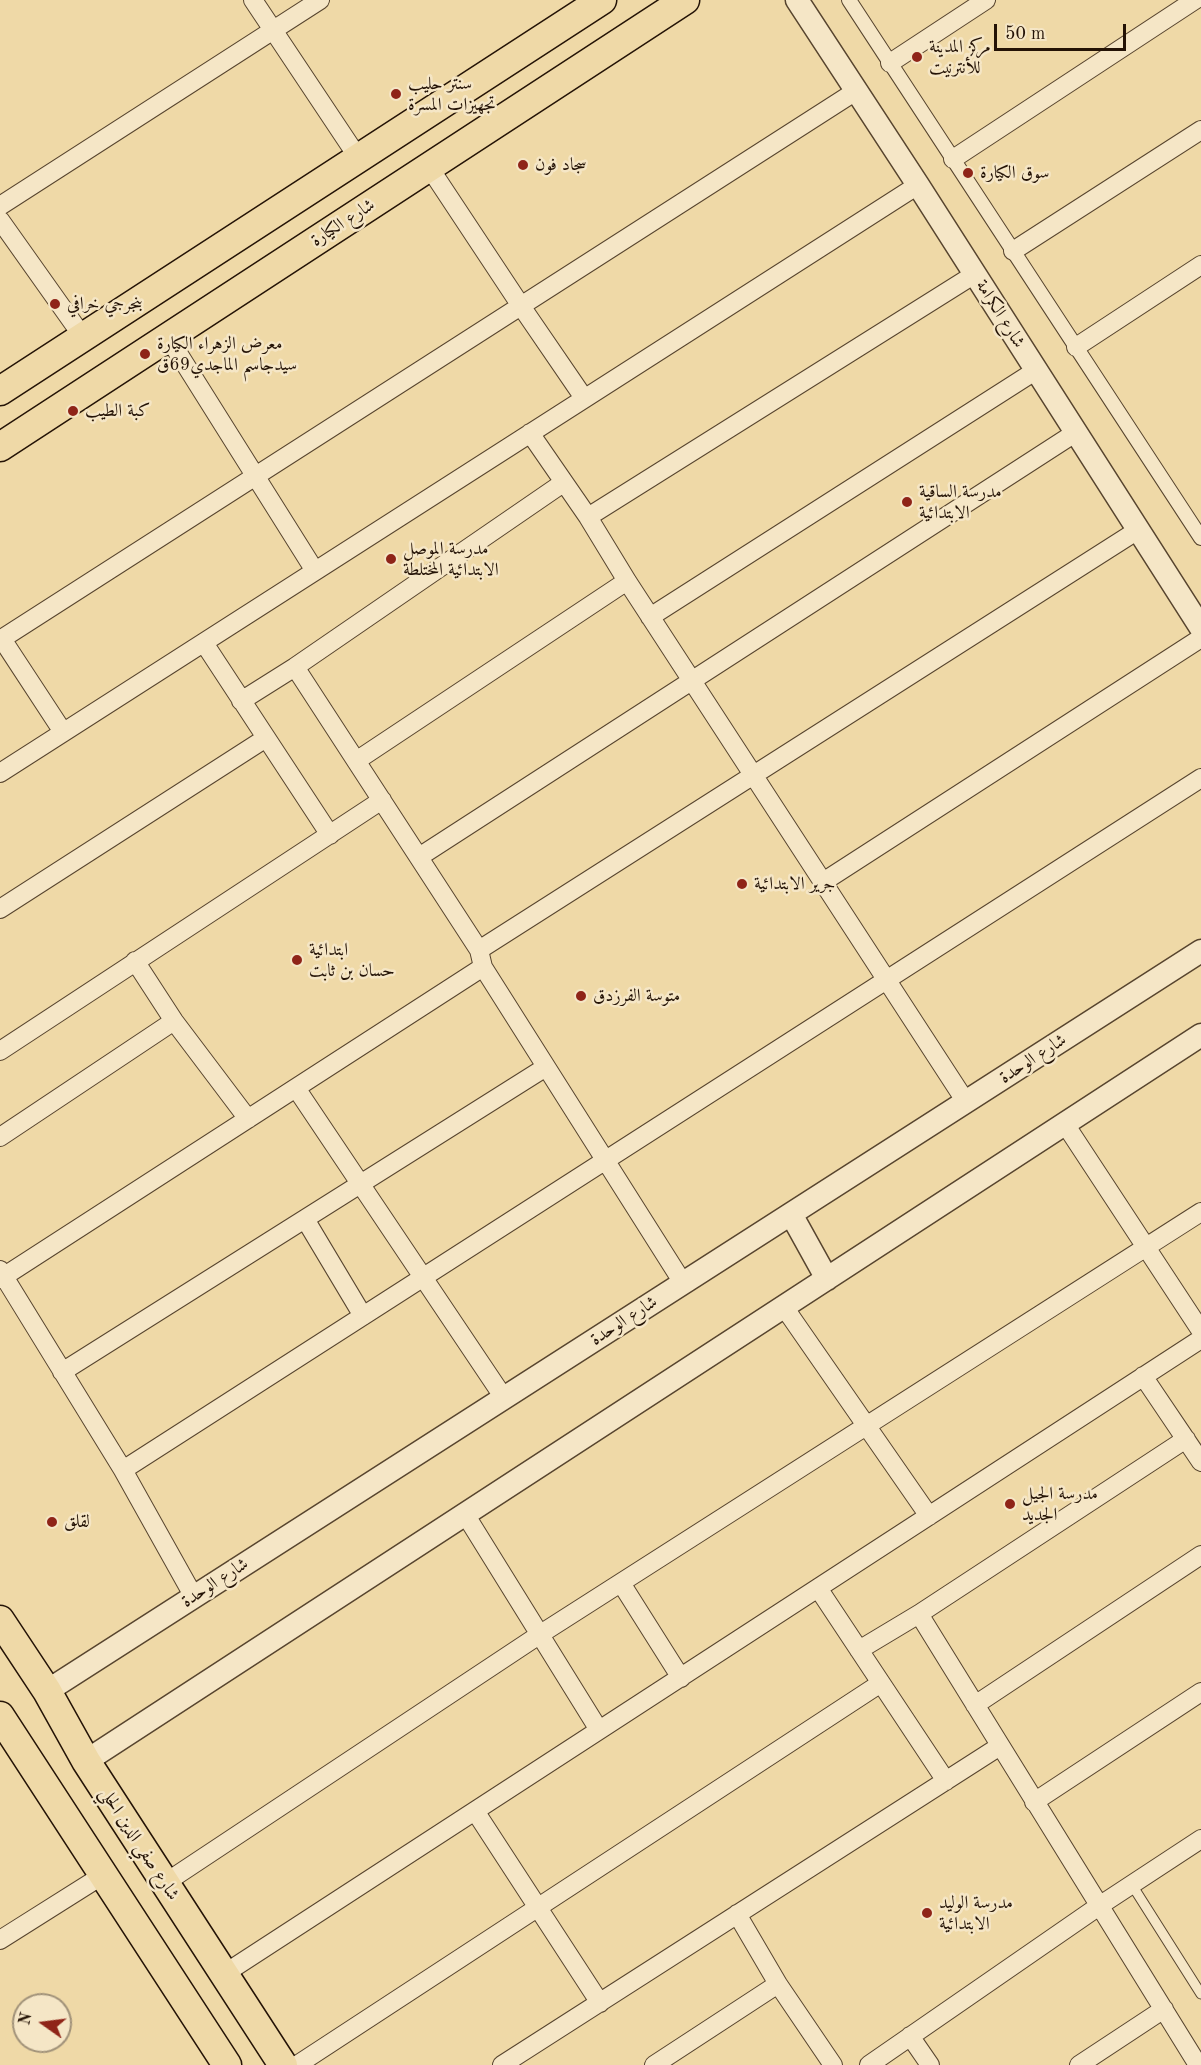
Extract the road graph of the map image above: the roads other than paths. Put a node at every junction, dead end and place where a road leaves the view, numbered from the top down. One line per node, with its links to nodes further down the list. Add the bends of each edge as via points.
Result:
1 (253, 0): 9 (street)
2 (320, 0): 9 (street)
3 (602, 0): 13 (main road)
4 (685, 0): 15 (main road, شارع الكيارة)
5 (797, 0): 11 (street, شارع الكرامة)
6 (849, 0): 10 (street)
7 (986, 0): 10 (street)
8 (1196, 6): 14 (street)
9 (273, 30): 13 (street); 17 (street)
10 (890, 63): 14 (street)
11 (856, 91): 16 (street, شارع الكرامة); 23 (street)
12 (1201, 130): 19 (street)
13 (359, 159): 22 (main road)
14 (953, 159): 19 (street)
15 (429, 167): 23 (street); 24 (main road, شارع الكيارة)
16 (918, 185): 21 (street, شارع الكرامة); 30 (street)
17 (0, 206)
18 (0, 220): 25 (street)
19 (1013, 252): 27 (street)
20 (1201, 265): 27 (street)
21 (975, 274): 28 (street, شارع الكرامة); 36 (street)
22 (176, 279): 24 (main road); 25 (main road)
23 (521, 306): 30 (street); 34 (street)
24 (200, 316): 26 (main road, شارع الكيارة)
25 (83, 337): 29 (main road)
26 (168, 337): 33 (main road, شارع الكيارة); 34 (street)
27 (1076, 347): 38 (street)
28 (1035, 371): 31 (street, شارع الكرامة); 41 (street)
29 (0, 391)
30 (585, 398): 32 (street)
31 (1075, 432): 37 (street, شارع الكرامة); 47 (street)
32 (530, 433): 35 (street); 39 (street)
33 (0, 447)
34 (255, 476): 39 (street); 44 (street)
35 (563, 483): 36 (street); 46 (street)
36 (588, 517): 40 (street)
37 (1138, 530): 42 (street, شارع الكرامة); 53 (street)
38 (1201, 538)
39 (315, 571): 45 (street)
40 (627, 582): 41 (street); 51 (street)
41 (650, 617): 47 (street)
42 (1201, 628)
43 (1201, 638): 58 (street)
44 (1, 640): 49 (street)
45 (204, 643): 48 (street); 49 (street)
46 (295, 667): 48 (street); 51 (street)
47 (691, 681): 53 (street); 57 (street)
48 (241, 701): 50 (street)
49 (63, 732): 52 (street)
50 (266, 738): 56 (street); 59 (street)
51 (356, 761): 55 (street)
52 (0, 773)
53 (753, 775): 58 (street); 61 (street)
54 (1201, 778): 63 (street)
55 (382, 801): 56 (street); 57 (street)
56 (330, 835): 62 (street)
57 (419, 858): 61 (street)
58 (823, 882): 63 (street)
59 (0, 909)
60 (1201, 951): 69 (street, شارع الوحدة)
61 (481, 958): 67 (street); 68 (street)
62 (135, 962): 64 (street); 66 (street)
63 (886, 980): 69 (street); 73 (street)
64 (174, 1021): 70 (street); 72 (street)
65 (1201, 1035): 71 (street)
66 (0, 1052)
67 (546, 1067): 73 (street); 74 (street)
68 (296, 1088): 70 (street); 74 (street)
69 (966, 1102): 76 (street, شارع الوحدة)
70 (248, 1119): 79 (street)
71 (1065, 1124): 78 (street); 81 (street)
72 (0, 1137)
73 (605, 1161): 80 (street); 82 (street)
74 (360, 1184): 77 (street); 80 (street)
75 (1201, 1212): 78 (street)
76 (791, 1214): 81 (street); 82 (street, شارع الوحدة)
77 (305, 1219): 84 (street); 87 (street)
78 (1146, 1247): 85 (street); 90 (street)
79 (1, 1275): 87 (street)
80 (423, 1278): 84 (street); 89 (street)
81 (827, 1279): 83 (street)
82 (683, 1283): 89 (street, شارع الوحدة)
83 (784, 1307): 90 (street); 94 (street)
84 (363, 1316): 93 (street)
85 (1201, 1331)
86 (1201, 1339): 88 (street)
87 (63, 1372): 93 (street)
88 (1143, 1376): 91 (street); 95 (street)
89 (504, 1398): 99 (street, شارع الوحدة)
90 (866, 1425): 95 (street); 97 (street)
91 (1186, 1439): 92 (street); 100 (street)
92 (1201, 1462)
93 (123, 1470): 99 (street)
94 (465, 1514): 102 (street); 112 (street)
95 (929, 1516): 98 (street)
96 (1201, 1555): 108 (street)
97 (621, 1583): 102 (street); 104 (street)
98 (818, 1588): 103 (street); 104 (street)
99 (194, 1597): 106 (street, شارع الوحدة)
100 (919, 1614): 103 (street); 108 (street)
101 (0, 1620): 106 (main road, شارع صفي الدين الحلي)
102 (539, 1635): 110 (street); 118 (street)
103 (859, 1650): 105 (street)
104 (681, 1677): 110 (street)
105 (881, 1683): 113 (street); 121 (street)
106 (47, 1691): 112 (main road, شارع صفي الدين الحلي)
107 (1201, 1692): 114 (street)
108 (975, 1705): 111 (street)
109 (0, 1716): 117 (main road)
110 (599, 1730): 115 (street)
111 (1000, 1746): 113 (street); 114 (street)
112 (86, 1761): 118 (main road, شارع صفي الدين الحلي)
113 (946, 1781): 123 (street)
114 (1034, 1802): 120 (street)
115 (475, 1811): 121 (street); 127 (street)
116 (1201, 1839): 119 (street)
117 (103, 1875): 122 (main road); 124 (street)
118 (165, 1883): 122 (main road, via 166,1900 155,1914 138,1917); 125 (main road, شارع صفي الدين الحلي)
119 (1132, 1885): 120 (street); 129 (lane)
120 (1100, 1906): 131 (street); 132 (street)
121 (537, 1908): 130 (street); 135 (street)
122 (130, 1913): 126 (main road)
123 (737, 1914): 128 (street); 130 (street)
124 (3, 1931)
125 (196, 1933): 126 (main road, via 188,1929 170,1933 159,1956); 127 (main road, شارع صفي الدين الحلي)
126 (161, 1965): 133 (main road)
127 (224, 1974): 134 (main road, شارع صفي الدين الحلي)
128 (777, 1984): 137 (street); 138 (street)
129 (1201, 1994)
130 (600, 2003): 136 (street)
131 (1164, 2009): 141 (street); 142 (street)
132 (910, 2036): 139 (street); 140 (street)
133 (227, 2065)
134 (283, 2065)
135 (297, 2065)
136 (502, 2065)
137 (654, 2065)
138 (833, 2065)
139 (869, 2065)
140 (930, 2065)
141 (1079, 2065)
142 (1198, 2065)

